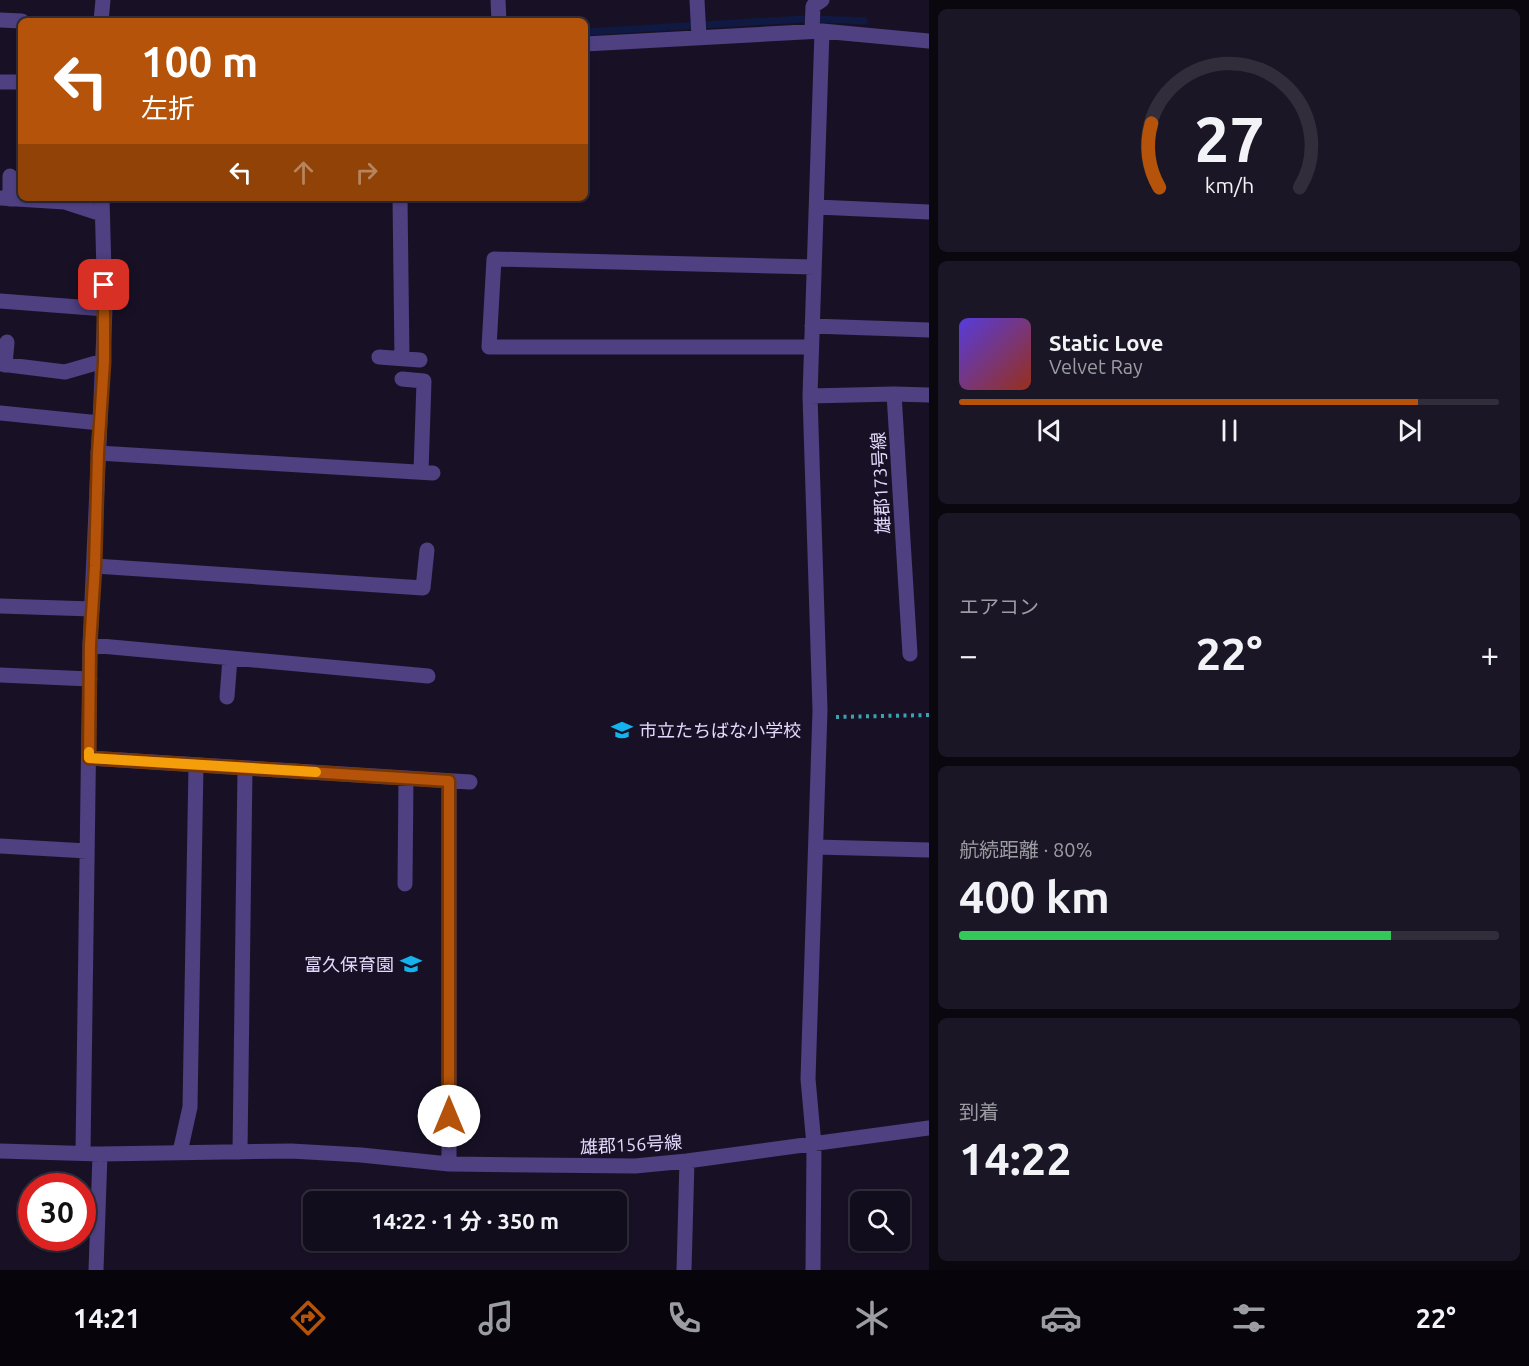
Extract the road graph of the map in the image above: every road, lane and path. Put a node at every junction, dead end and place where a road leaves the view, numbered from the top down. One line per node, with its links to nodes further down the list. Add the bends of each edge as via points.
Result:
1 (103, 0): 5 (street)
2 (498, 0): 6 (street)
3 (822, 0): 9 (street, via 813,6)
4 (697, 7): 10 (street)
5 (101, 18)
6 (498, 18)
7 (0, 20): 8 (street)
8 (18, 21)
9 (817, 31): 10 (street); 11 (street); 20 (street)
10 (698, 35): 12 (street)
11 (929, 41)
12 (588, 44)
13 (0, 82): 14 (street)
14 (18, 82)
15 (10, 176): 16 (street)
16 (5, 199)
17 (44, 201): 22 (street, via 64,202)
18 (102, 201): 22 (street)
19 (400, 201): 31 (street)
20 (817, 207): 21 (street); 23 (street)
21 (929, 212)
22 (102, 214): 25 (street)
23 (814, 267): 26 (street); 29 (street, via 494,260 489,347)
24 (0, 301): 25 (street)
25 (105, 309): 33 (street)
26 (812, 326): 27 (street); 29 (street)
27 (929, 330)
28 (7, 342): 34 (street)
29 (811, 347): 38 (street)
30 (379, 357): 31 (street)
31 (402, 359): 32 (street)
32 (420, 360)
33 (104, 362): 34 (street, via 65,372); 40 (street)
34 (3, 364)
35 (402, 379): 41 (street, via 424,381 427,473)
36 (894, 394): 37 (street); 38 (street); 47 (street, 雄郡173号線)
37 (929, 395)
38 (810, 396): 54 (street)
39 (0, 412): 40 (street)
40 (100, 423): 41 (street)
41 (98, 453): 43 (street)
42 (427, 550): 43 (street, via 423,588)
43 (95, 566): 45 (street)
44 (0, 606): 45 (street)
45 (92, 609): 46 (street)
46 (90, 645): 48 (street); 51 (street)
47 (910, 654)
48 (230, 658): 50 (street); 52 (street)
49 (0, 675): 51 (street)
50 (428, 676)
51 (90, 679): 55 (street)
52 (227, 697)
53 (929, 715): 54 (path)
54 (820, 717): 62 (street)
55 (89, 758): 56 (street); 64 (street)
56 (196, 765): 57 (street); 69 (street, via 190,1107)
57 (245, 768): 58 (street); 70 (street)
58 (406, 778): 59 (street); 65 (street)
59 (449, 781): 60 (street); 74 (street)
60 (470, 782)
61 (0, 846): 64 (street)
62 (816, 847): 63 (street); 67 (street, via 808,1079)
63 (929, 850)
64 (87, 851): 71 (street)
65 (405, 884)
66 (929, 1128): 67 (street, 雄郡156号線)
67 (814, 1144): 73 (street, 雄郡156号線); 77 (street)
68 (0, 1151): 71 (street, 雄郡156号線)
69 (180, 1152): 70 (street, 雄郡156号線); 72 (street, 雄郡156号線)
70 (240, 1152): 74 (street, 雄郡156号線, via 361,1155)
71 (83, 1153): 72 (street, 雄郡156号線)
72 (100, 1154): 75 (street)
73 (687, 1161): 74 (street, 雄郡156号線, via 635,1166); 76 (street)
74 (449, 1164)
75 (96, 1270)
76 (684, 1270)
77 (813, 1270)

